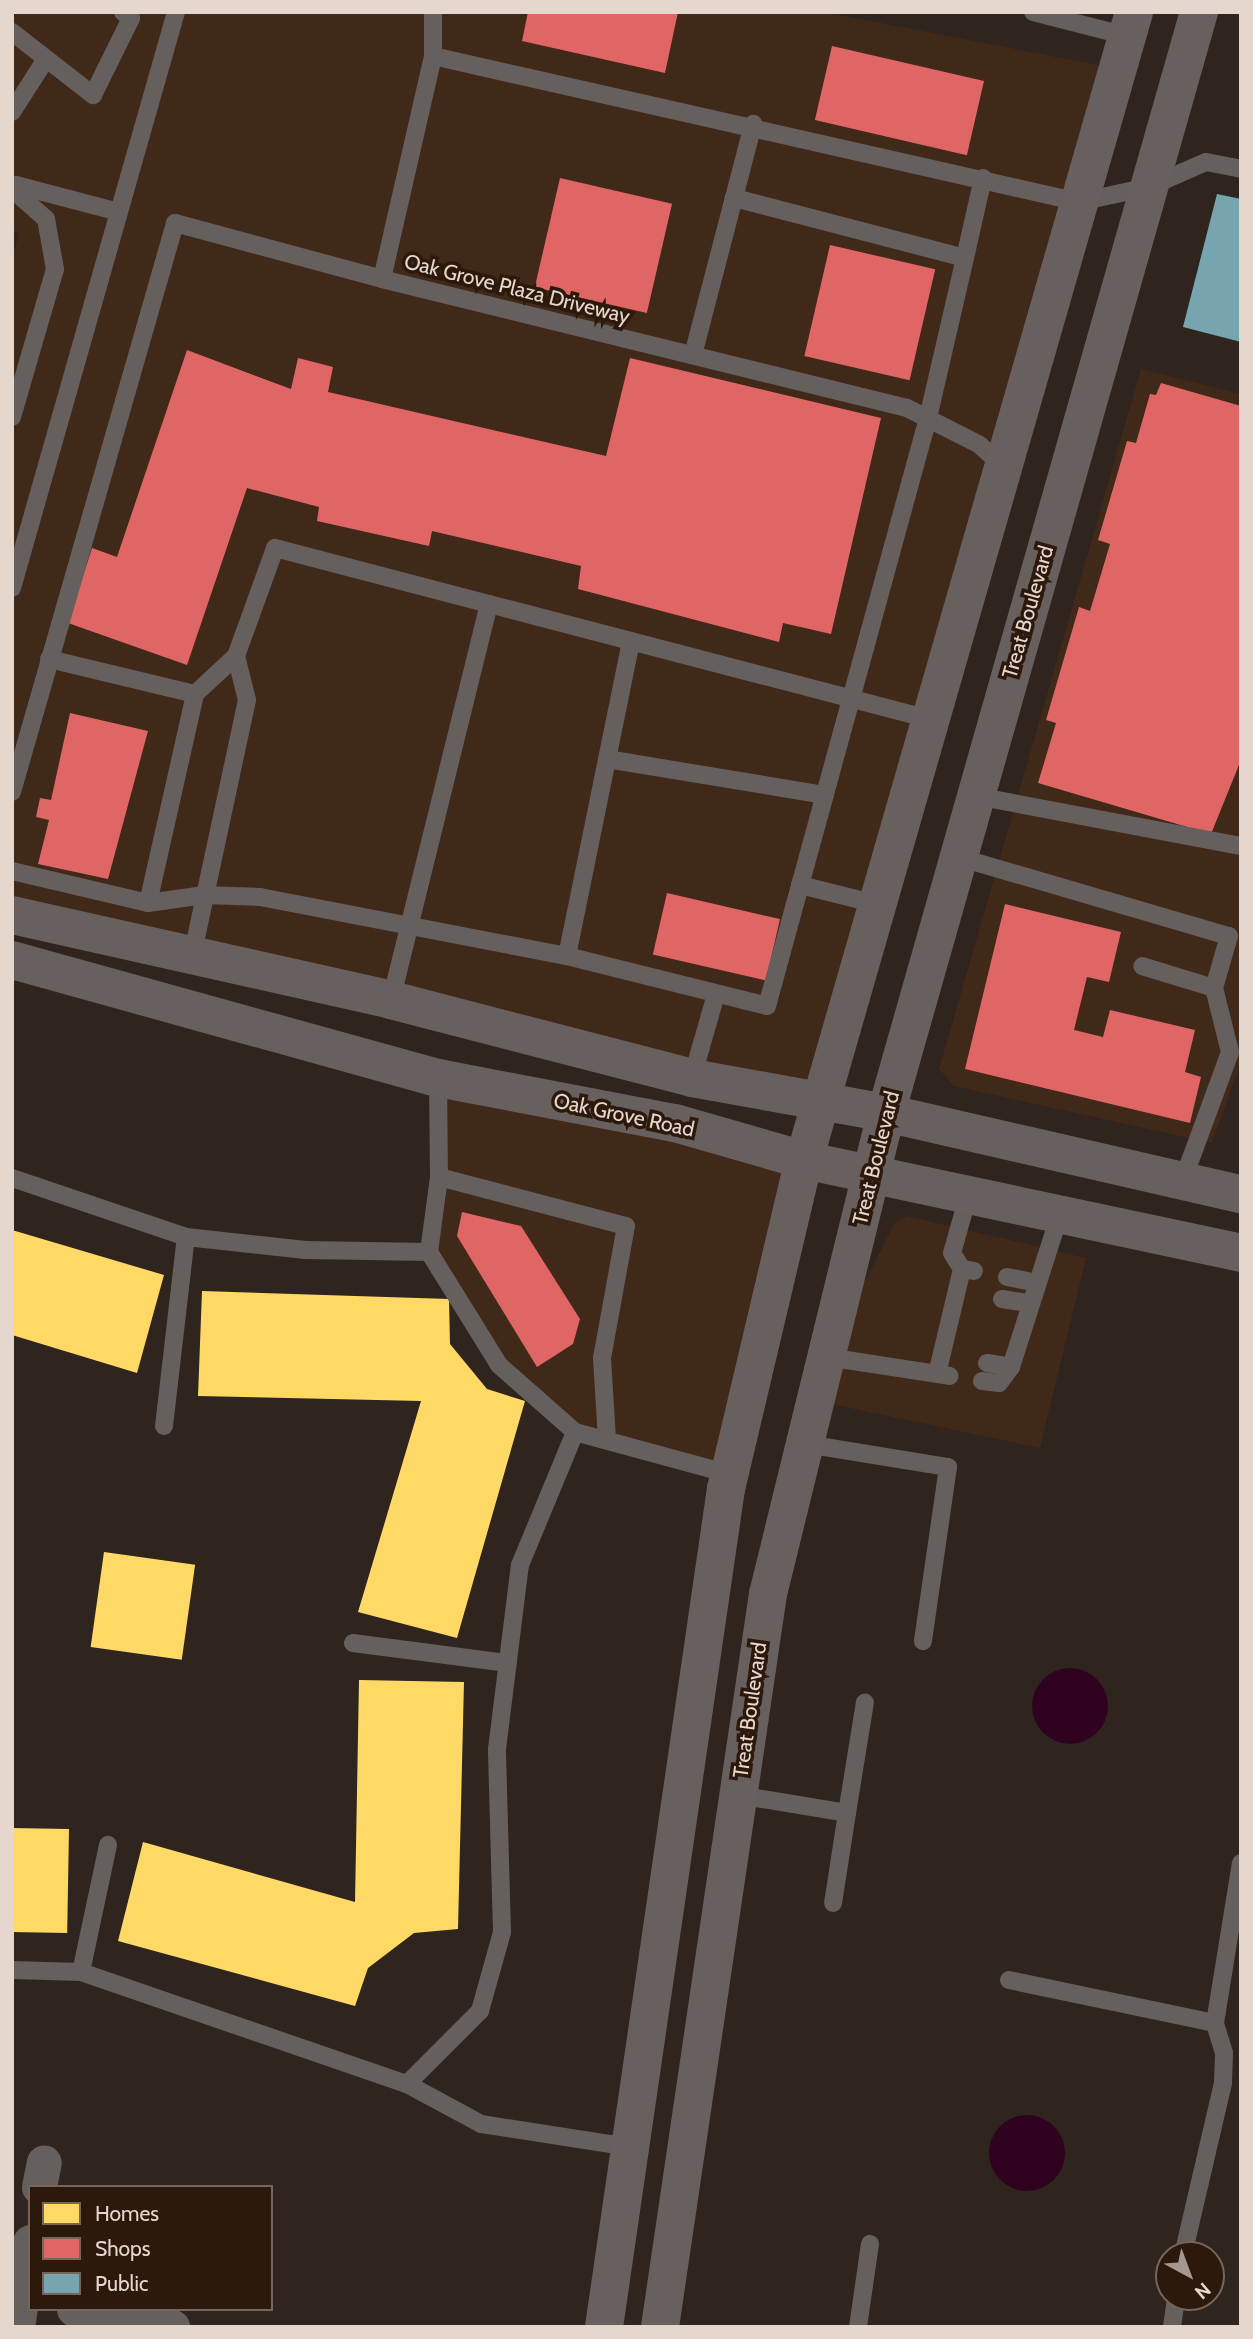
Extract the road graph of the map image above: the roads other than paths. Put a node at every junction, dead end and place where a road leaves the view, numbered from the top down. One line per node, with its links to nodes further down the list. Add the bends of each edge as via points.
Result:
1 (124, 12): 9 (lane, via 131,18 93,95)
2 (176, 12): 18 (lane)
3 (433, 12): 8 (lane, Oak Grove Plaza Driveway)
4 (1033, 12): 6 (lane)
5 (1199, 12): 15 (main road, Treat Boulevard)
6 (1130, 24): 17 (main road)
7 (12, 32): 9 (lane)
8 (433, 56): 11 (lane); 20 (lane, Oak Grove Plaza Driveway)
9 (47, 59): 10 (lane)
10 (12, 112)
11 (753, 124): 13 (lane); 16 (lane)
12 (1241, 169): 15 (lane, via 1206,162)
13 (983, 178): 17 (lane); 19 (lane)
14 (12, 187): 18 (lane); 22 (lane, via 46,219 55,269)
15 (1149, 187): 17 (lane); 36 (main road, Treat Boulevard)
16 (734, 198): 19 (lane); 21 (lane)
17 (1079, 202): 24 (main road)
18 (119, 212): 25 (lane)
19 (965, 258): 23 (lane)
20 (382, 279): 21 (lane, Oak Grove Plaza Driveway); 29 (lane, via 175,223)
21 (693, 355): 23 (lane, Oak Grove Plaza Driveway)
22 (12, 417)
23 (928, 418): 24 (lane, Oak Grove Plaza Driveway, via 980,445); 31 (lane)
24 (1004, 467): 32 (main road)
25 (12, 589)
26 (489, 604): 27 (lane); 28 (lane, via 275,548); 45 (lane)
27 (631, 641): 31 (lane); 33 (lane)
28 (236, 656): 30 (lane); 41 (lane, via 247,700)
29 (49, 659): 30 (lane); 34 (lane)
30 (195, 694): 42 (lane)
31 (851, 699): 32 (lane); 35 (lane)
32 (933, 720): 43 (main road)
33 (607, 759): 35 (lane); 47 (lane)
34 (12, 792)
35 (825, 795): 40 (lane)
36 (975, 796): 37 (lane); 38 (main road, Treat Boulevard)
37 (1241, 846)
38 (958, 857): 50 (lane, via 1229,936); 56 (main road, Treat Boulevard)
39 (12, 871): 42 (lane)
40 (800, 885): 43 (lane); 51 (lane, via 767,1006)
41 (204, 895): 42 (lane); 45 (lane, via 260,897); 46 (lane)
42 (148, 904)
43 (880, 905): 55 (main road)
44 (12, 915): 46 (main road)
45 (410, 927): 47 (lane); 52 (lane)
46 (192, 956): 52 (main road)
47 (567, 956): 51 (lane)
48 (12, 960): 53 (main road, Oak Grove Road)
49 (1142, 966): 50 (lane)
50 (1214, 988): 61 (lane, via 1230,1052)
51 (716, 998): 54 (lane)
52 (391, 1000): 54 (main road)
53 (438, 1078): 57 (main road, Oak Grove Road, via 676,1124); 59 (lane)
54 (692, 1078): 55 (main road)
55 (821, 1103): 56 (main road); 57 (main road)
56 (886, 1113): 58 (main road, Treat Boulevard); 61 (main road)
57 (804, 1160): 58 (main road, Oak Grove Road); 80 (main road)
58 (872, 1171): 62 (main road, Oak Grove Road); 72 (main road, Treat Boulevard)
59 (439, 1177): 66 (lane); 78 (lane, via 626,1226 602,1358)
60 (12, 1178): 65 (lane)
61 (1183, 1180): 63 (main road)
62 (969, 1194): 64 (main road, Oak Grove Road); 72 (lane, via 952,1253 968,1270 943,1375)
63 (1241, 1194)
64 (1060, 1213): 67 (main road, Oak Grove Road); 69 (lane, via 1043,1270)
65 (186, 1237): 66 (lane, via 305,1250); 76 (lane)
66 (429, 1252): 77 (lane, via 499,1365)
67 (1241, 1253)
68 (1007, 1277): 69 (lane)
69 (1033, 1282): 71 (lane)
70 (1002, 1298): 71 (lane)
71 (1028, 1303): 74 (lane)
72 (827, 1357): 79 (main road, Treat Boulevard)
73 (987, 1363): 74 (lane)
74 (1011, 1367): 75 (lane, via 999,1383)
75 (982, 1381)
76 (163, 1426)
77 (575, 1432): 78 (lane); 83 (lane, via 520,1565)
78 (607, 1440): 80 (lane)
79 (806, 1444): 81 (lane, via 948,1467); 85 (main road, Treat Boulevard, via 768,1594)
80 (730, 1474): 95 (main road)
81 (923, 1641)
82 (353, 1643): 83 (lane)
83 (508, 1662): 94 (lane, via 497,1749 502,1932 480,2011)
84 (865, 1702): 86 (lane)
85 (738, 1796): 86 (lane); 103 (main road, Treat Boulevard)
86 (846, 1813): 89 (lane)
87 (108, 1845): 91 (lane)
88 (1241, 1863): 93 (lane)
89 (833, 1903)
90 (12, 1970): 91 (lane)
91 (81, 1972): 94 (lane)
92 (1009, 1980): 93 (lane)
93 (1215, 2023): 96 (lane, via 1224,2053 1223,2083)
94 (407, 2084): 95 (lane, via 481,2124)
95 (630, 2147): 102 (main road)
96 (1186, 2241)
97 (870, 2244): 104 (lane)
98 (28, 2255): 99 (street)
99 (20, 2307)
100 (85, 2311): 101 (street)
101 (172, 2327)
102 (604, 2327)
103 (660, 2327)
104 (858, 2327)

